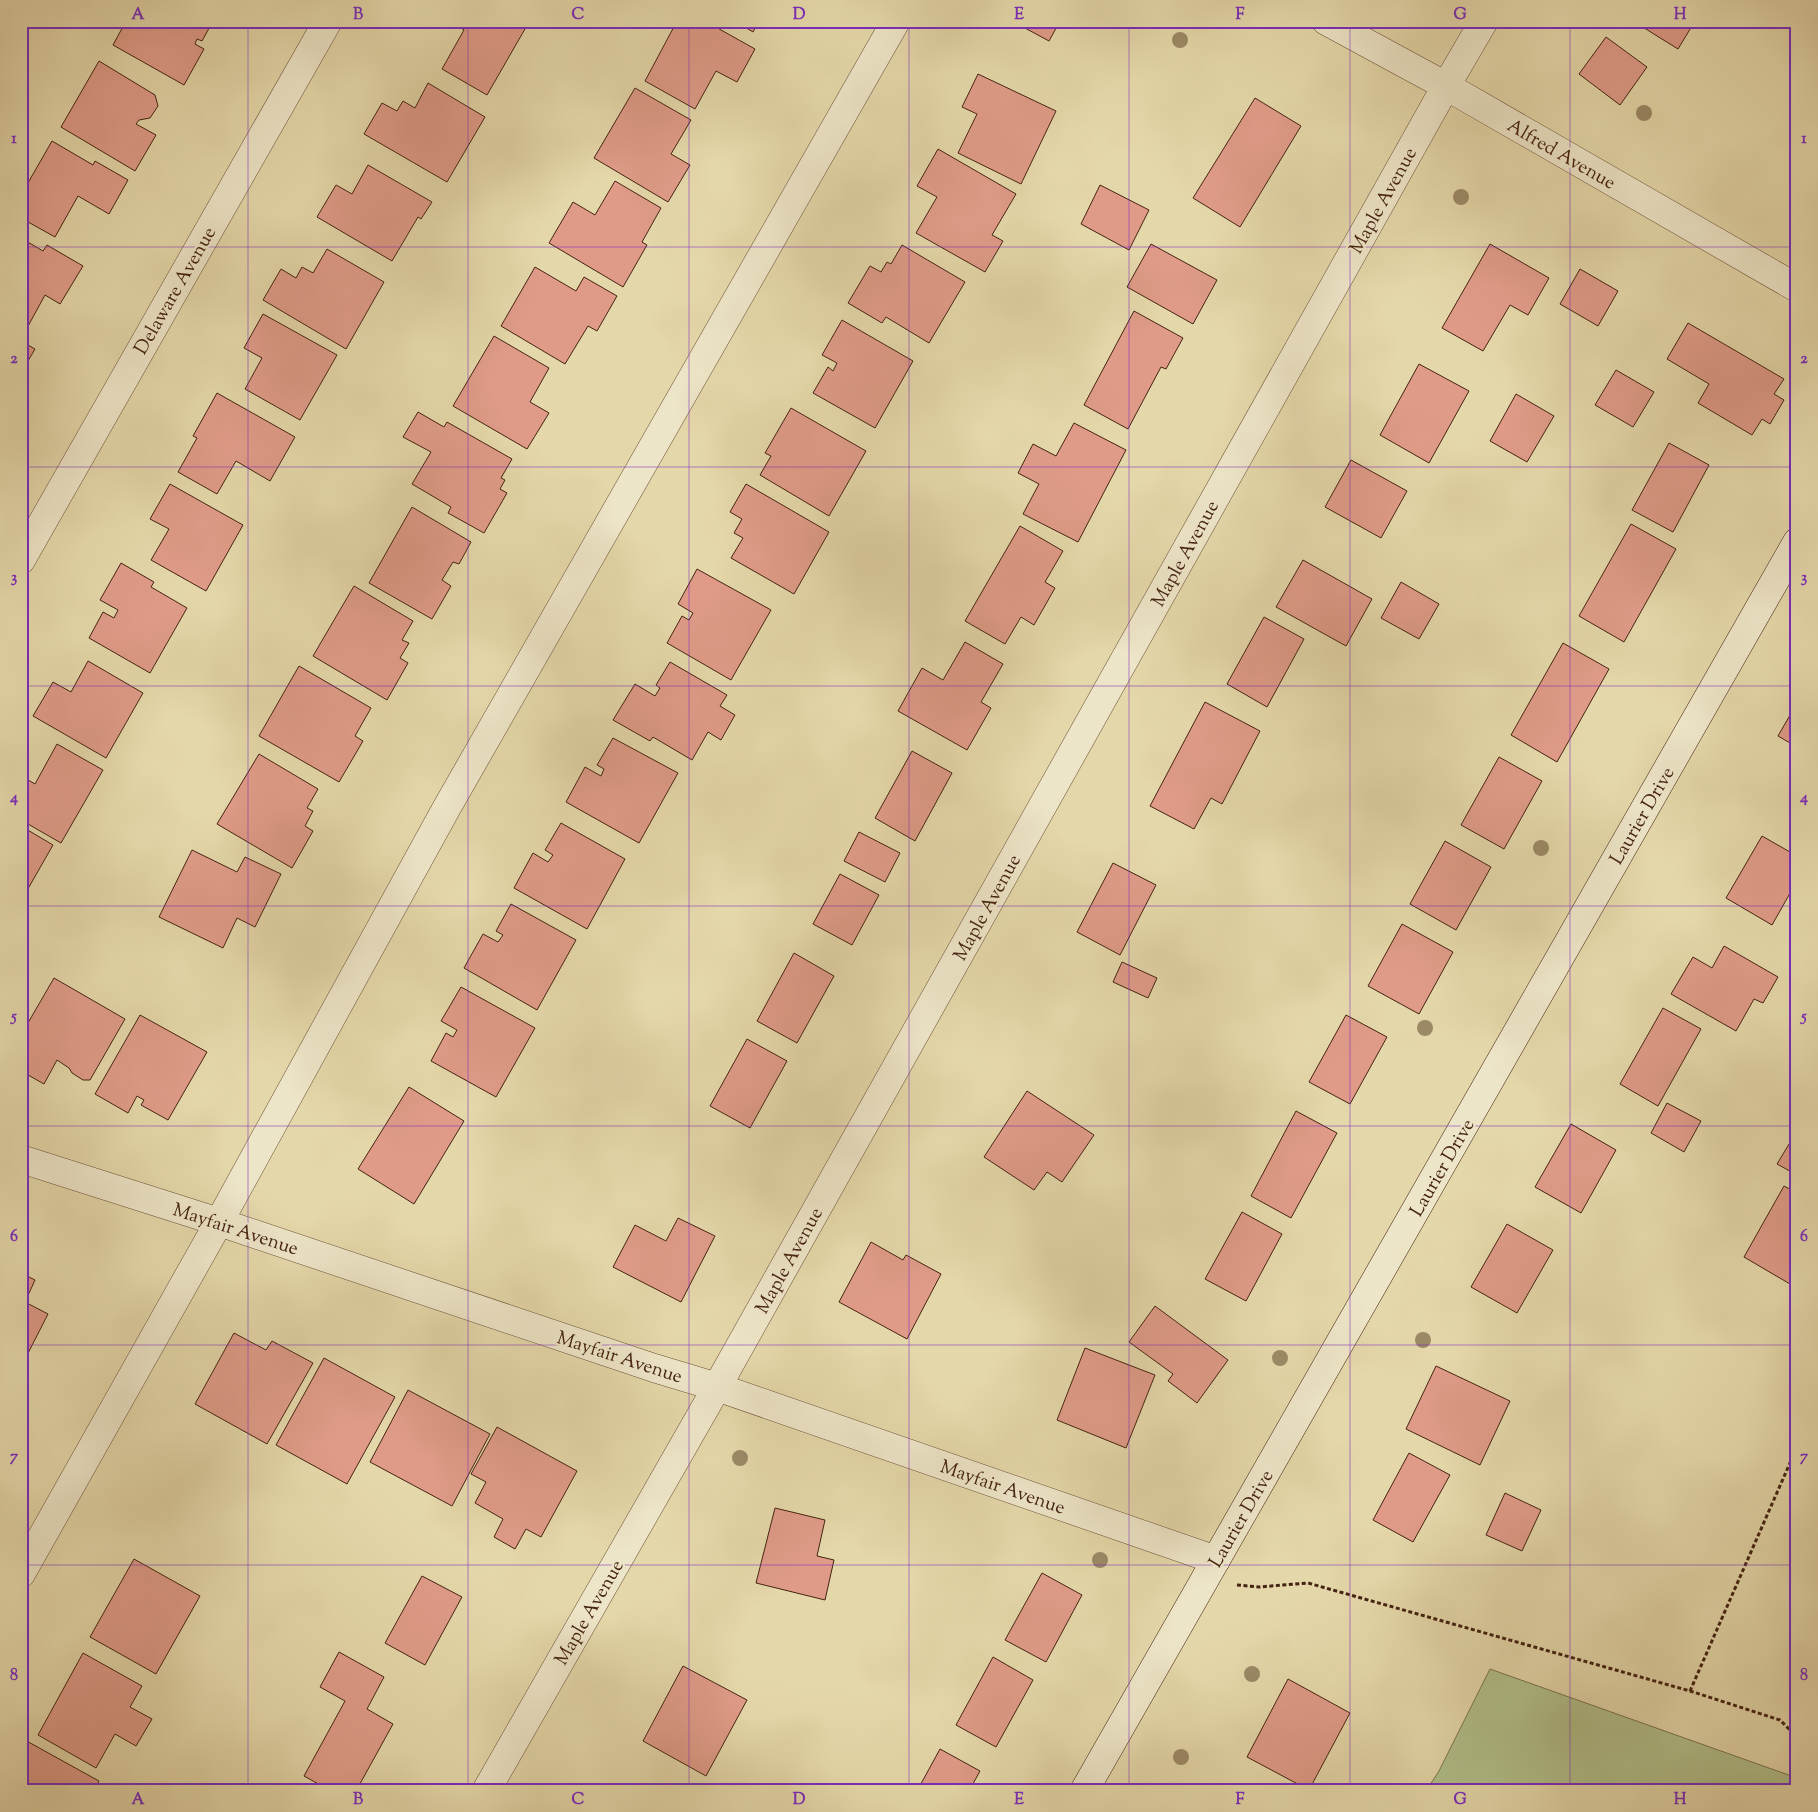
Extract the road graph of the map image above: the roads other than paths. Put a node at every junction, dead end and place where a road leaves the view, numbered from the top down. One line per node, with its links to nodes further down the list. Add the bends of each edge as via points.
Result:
1 (328, 21): 8 (street, Delaware Avenue)
2 (896, 21): 10 (street, via 446,809)
3 (1326, 21): 5 (street, Alfred Avenue)
4 (1484, 21): 5 (street, Maple Avenue)
5 (1446, 86): 6 (street, Alfred Avenue); 11 (street, Maple Avenue)
6 (1797, 288)
7 (1797, 542): 12 (street, Laurier Drive)
8 (21, 560)
9 (21, 1159): 10 (street, Mayfair Avenue)
10 (219, 1222): 11 (street, Mayfair Avenue); 13 (street)
11 (717, 1387): 12 (street, Mayfair Avenue); 14 (street, Maple Avenue)
12 (1216, 1560): 15 (street, Laurier Drive)
13 (21, 1574)
14 (486, 1791)
15 (1084, 1791)

